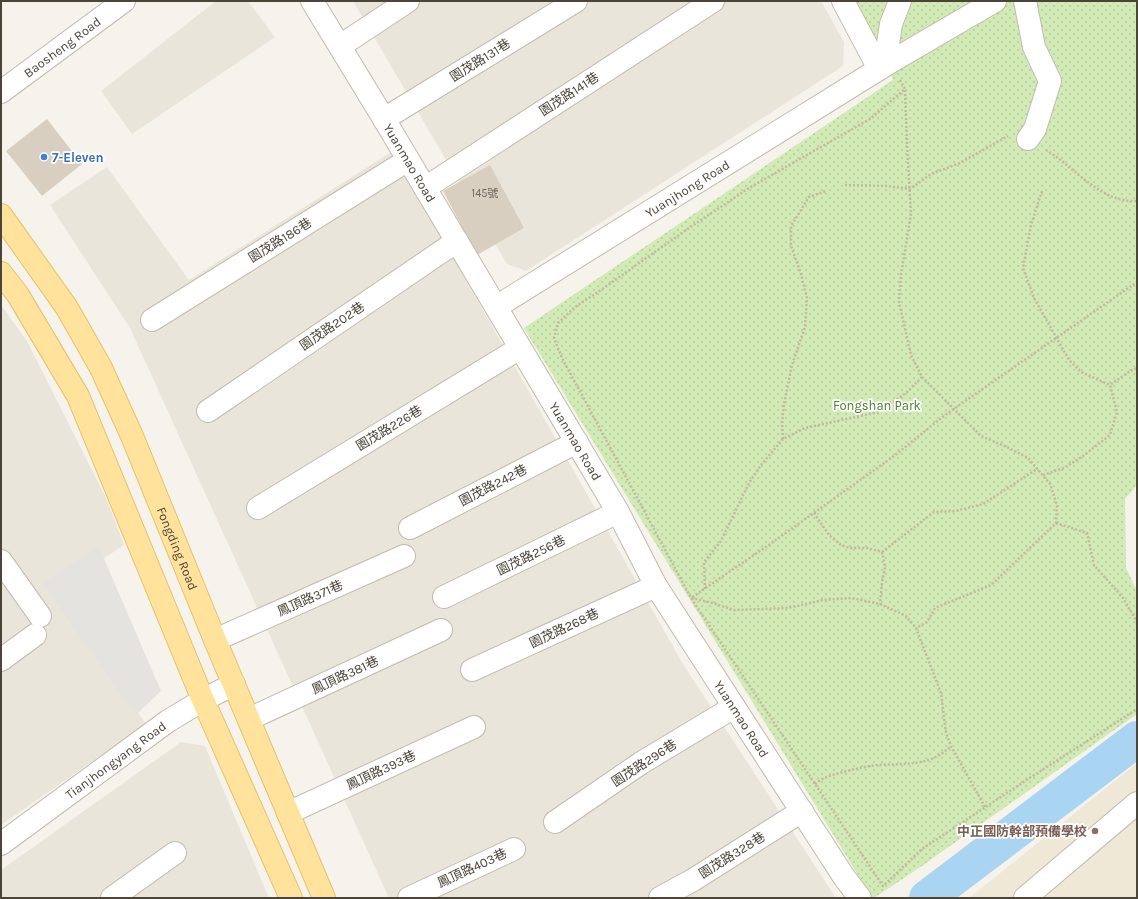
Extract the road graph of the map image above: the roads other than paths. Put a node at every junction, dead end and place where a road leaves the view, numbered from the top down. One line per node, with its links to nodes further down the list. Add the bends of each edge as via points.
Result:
1 (124, 1): 12 (street, Baosheng Road)
2 (312, 1): 10 (street, Yuanmao Road)
3 (408, 1): 10 (street)
4 (576, 1): 13 (street, 園茂路131巷)
5 (713, 1): 16 (street, 園茂路141巷)
6 (843, 1): 11 (street)
7 (900, 1): 11 (street, via 891,24)
8 (995, 1): 11 (street, Yuanjhong Road)
9 (1025, 1): 14 (street, via 1034,47 1050,81 1034,130)
10 (340, 46): 13 (street, Yuanmao Road)
11 (885, 65): 20 (street, Yuanjhong Road)
12 (1, 92)
13 (384, 119): 15 (street, Yuanmao Road)
14 (1028, 139)
15 (408, 160): 16 (street, Yuanmao Road); 21 (street, 園茂路186巷)
16 (425, 188): 18 (street, Yuanmao Road)
17 (1, 215): 33 (main road, Fongding Road, via 66,308 101,368 132,436)
18 (457, 241): 20 (street, Yuanmao Road); 23 (street, 園茂路202巷)
19 (1, 273): 37 (main road, via 18,295 78,396)
20 (496, 307): 22 (street, Yuanmao Road)
21 (152, 320)
22 (520, 348): 24 (street, Yuanmao Road); 25 (street, 園茂路226巷)
23 (208, 411)
24 (577, 442): 26 (street, Yuanmao Road); 27 (street, 園茂路242巷)
25 (258, 508)
26 (618, 512): 30 (street, Yuanmao Road); 31 (street, 園茂路256巷)
27 (410, 528)
28 (404, 556): 33 (street, 鳳頂路371巷)
29 (1, 561): 34 (street, via 37,626)
30 (656, 586): 35 (street, 園茂路268巷); 38 (street, Yuanmao Road)
31 (444, 597)
32 (441, 630): 39 (street, 鳳頂路381巷)
33 (215, 640): 36 (main road, Fongding Road)
34 (1, 660)
35 (472, 670)
36 (234, 684): 37 (street, Tianjhongyang Road); 39 (main road, Fongding Road)
37 (203, 700): 45 (street, Tianjhongyang Road, via 168,721); 49 (main road)
38 (734, 707): 42 (street, Yuanmao Road); 44 (street, 園茂路296巷, via 641,763)
39 (249, 719): 43 (main road, Fongding Road)
40 (474, 727): 43 (street, 鳳頂路393巷)
41 (1137, 803): 54 (street)
42 (802, 811): 52 (street, 園茂路328巷); 53 (street, Yuanmao Road)
43 (288, 813): 50 (main road, Fongding Road)
44 (555, 822)
45 (1, 844)
46 (514, 849): 51 (street, 鳳頂路403巷)
47 (175, 853): 48 (street)
48 (112, 898)
49 (291, 898)
50 (324, 898)
51 (408, 898)
52 (660, 898)
53 (860, 898)
54 (1025, 898)

